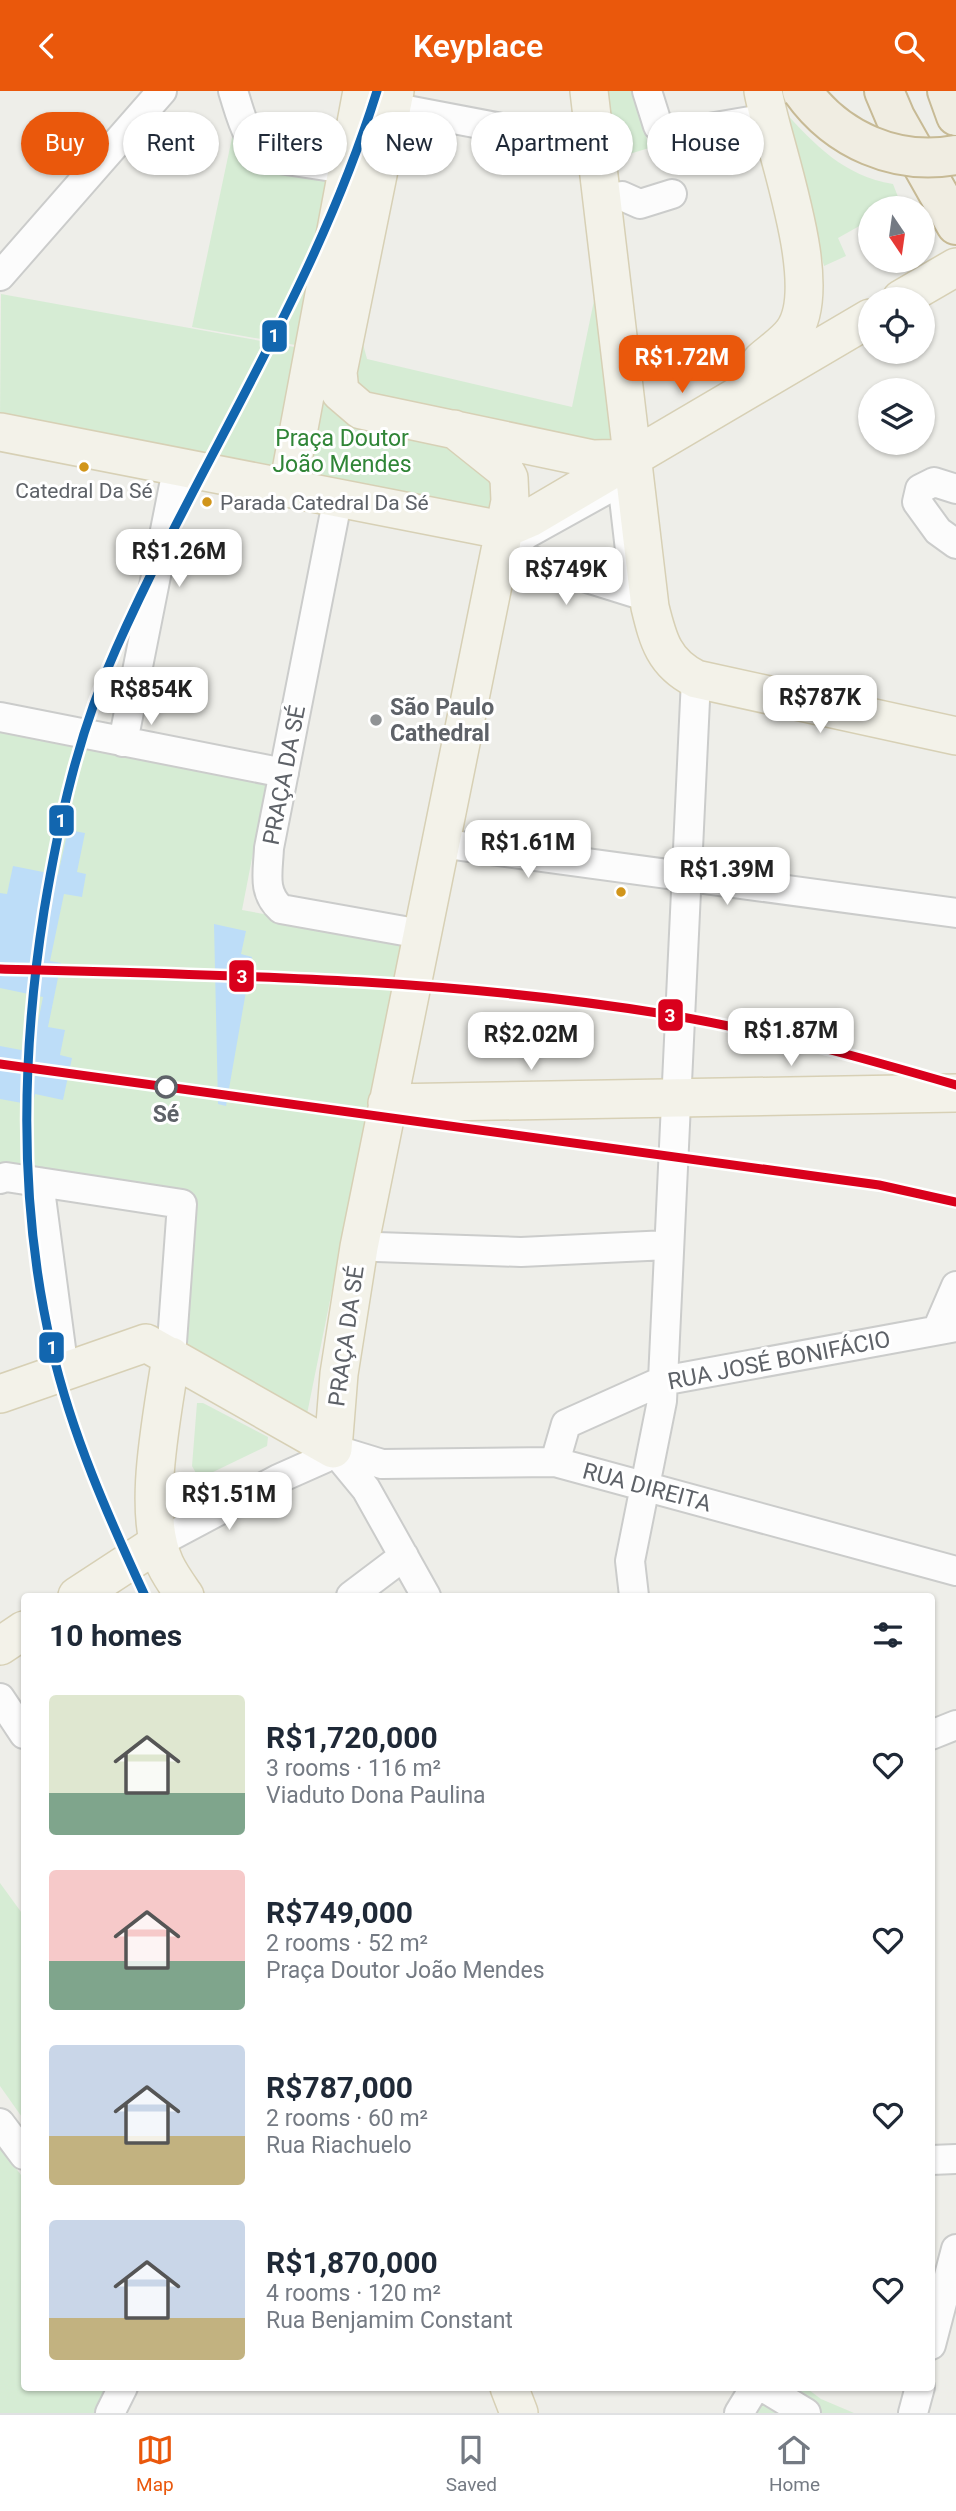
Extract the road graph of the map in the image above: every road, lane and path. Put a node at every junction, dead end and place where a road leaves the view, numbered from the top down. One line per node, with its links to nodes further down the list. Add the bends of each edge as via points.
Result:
1 (162, 91): 22 (street)
2 (233, 91): 14 (street, via 245,131 262,152 274,158)
3 (589, 91): 10 (main road)
4 (647, 91): 9 (street, via 658,126 668,135)
5 (802, 91): 13 (highway, bridge, via 835,125 872,147 922,157)
6 (884, 91): 20 (highway)
7 (947, 91): 11 (highway)
8 (383, 96): 12 (street)
9 (765, 104): 25 (main road, via 797,226 805,291 794,331 761,361)
10 (592, 112)
11 (956, 116)
12 (471, 117)
13 (956, 155)
14 (361, 172)
15 (361, 175): 30 (main road)
16 (362, 175): 26 (main road, via 338,372 340,392 361,409)
17 (600, 175): 19 (main road)
18 (672, 194): 19 (street, via 640,204 622,196)
19 (603, 199): 29 (main road)
20 (956, 225)
21 (956, 267): 23 (main road)
22 (0, 276)
23 (922, 287)
24 (858, 325): 25 (main road)
25 (761, 382): 29 (main road)
26 (454, 429): 29 (main road); 34 (main road, PRAÇA DA SÉ, via 509,478 510,501)
27 (0, 432): 28 (main road)
28 (178, 465): 30 (main road); 39 (street)
29 (628, 469): 29 (street, via 513,541 510,554 635,593); 34 (main road, via 530,519); 35 (main road)
30 (288, 487): 32 (main road)
31 (956, 489): 33 (street, via 934,482 920,489 917,502 938,531)
32 (338, 497): 34 (main road); 40 (street, PRAÇA DA SÉ)
33 (956, 544)
34 (499, 546): 35 (street); 41 (main road, PRAÇA DA SÉ)
35 (650, 607): 36 (main road, via 663,653)
36 (696, 679): 38 (main road); 42 (street)
37 (0, 717): 39 (street)
38 (956, 736)
39 (123, 742): 40 (street)
40 (284, 773): 44 (street, PRAÇA DA SÉ, via 270,848 267,889 272,901 281,909)
41 (439, 843): 42 (street); 44 (main road, PRAÇA DA SÉ)
42 (686, 877): 43 (street); 46 (street)
43 (956, 913)
44 (421, 934): 47 (main road, PRAÇA DA SÉ)
45 (956, 1093): 46 (main road)
46 (676, 1099): 47 (main road); 50 (street)
47 (387, 1103): 58 (main road, PRAÇA DA SÉ, via 346,1323)
48 (0, 1179): 49 (street)
49 (39, 1182): 54 (street, via 182,1204); 55 (street)
50 (668, 1245): 51 (street, via 521,1252); 56 (street)
51 (377, 1247)
52 (956, 1286): 53 (street)
53 (946, 1329): 56 (street, RUA JOSÉ BONIFÁCIO)
54 (171, 1356): 55 (main road, via 141,1344); 58 (main road); 61 (main road, via 156,1460)
55 (64, 1371): 57 (main road)
56 (662, 1381): 59 (street, RUA JOSÉ BONIFÁCIO, via 566,1423); 60 (street)
57 (0, 1394)
58 (333, 1449): 59 (street, RUA DIREITA, via 382,1464); 61 (street, via 323,1459); 62 (street, via 366,1489)
59 (555, 1462): 60 (street, RUA DIREITA)
60 (645, 1487): 63 (street, RUA DIREITA); 68 (street, via 630,1561)
61 (158, 1543): 64 (main road); 65 (main road, via 165,1565)
62 (404, 1556): 66 (street); 67 (street)
63 (956, 1571)
64 (82, 1593)
65 (183, 1593)
66 (355, 1593)
67 (424, 1593)
68 (634, 1593)
69 (21, 1632): 70 (main road)
70 (0, 1646)
71 (0, 1698): 73 (street)
72 (956, 1725): 74 (street)
73 (21, 1730)
74 (935, 1733)
75 (0, 2123): 76 (street)
76 (21, 2151)
77 (956, 2159): 78 (street)
78 (935, 2160)
79 (956, 2249): 80 (street)
80 (935, 2330)
81 (121, 2391): 86 (street)
82 (511, 2391): 87 (main road)
83 (753, 2391): 88 (street)
84 (770, 2391): 89 (street)
85 (919, 2391): 90 (street)
86 (110, 2413)
87 (519, 2413)
88 (739, 2413)
89 (806, 2413)
90 (913, 2413)

